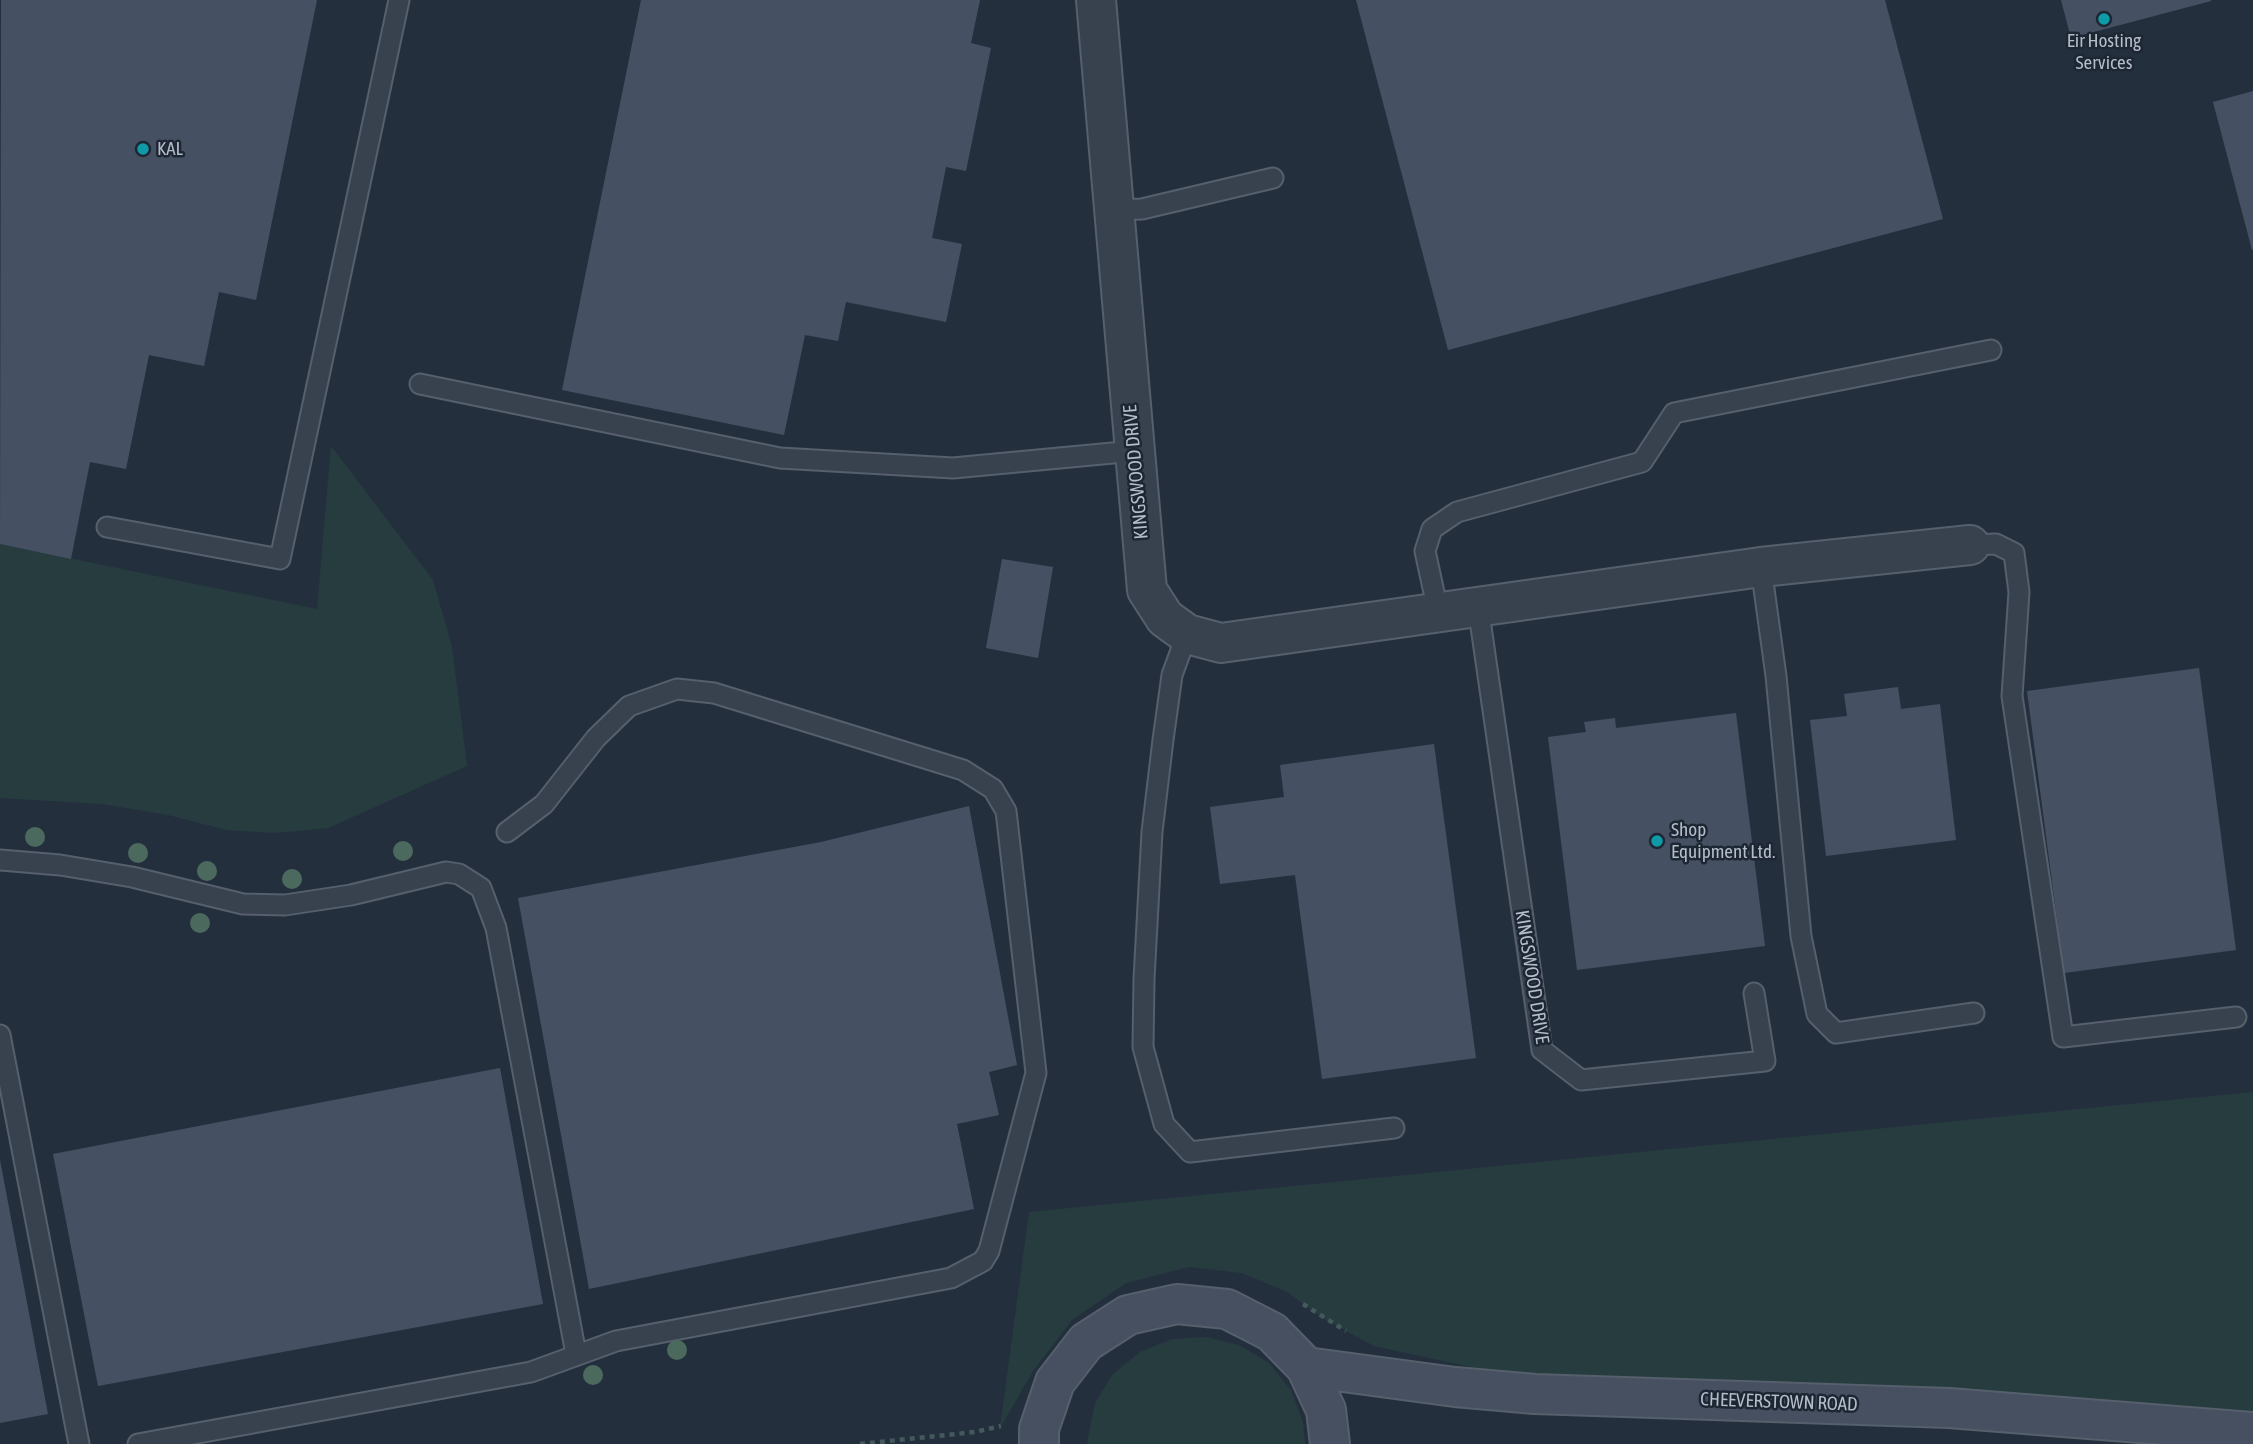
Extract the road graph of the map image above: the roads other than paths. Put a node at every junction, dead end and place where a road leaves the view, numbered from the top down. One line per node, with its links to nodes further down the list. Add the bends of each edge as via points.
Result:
1 (399, 0): 8 (lane, via 280,559)
2 (1096, 0): 4 (street, KINGSWOOD DRIVE)
3 (1273, 178): 4 (lane, via 1142,209)
4 (1115, 210): 7 (street, KINGSWOOD DRIVE)
5 (1991, 351): 12 (lane, via 1674,413 1642,461 1457,512 1432,529 1425,551)
6 (420, 384): 7 (lane, via 780,458 953,468)
7 (1134, 451): 13 (street, KINGSWOOD DRIVE, via 1147,590 1165,618)
8 (107, 527)
9 (1970, 545): 10 (street, KINGSWOOD DRIVE); 18 (lane, via 1996,544 2014,553 2019,592 2012,696 2063,1038)
10 (1761, 567): 11 (street, KINGSWOOD DRIVE); 17 (lane, via 1801,936 1817,1014 1836,1033)
11 (1478, 606): 12 (street, KINGSWOOD DRIVE); 16 (lane, KINGSWOOD DRIVE, via 1542,1050 1581,1080 1765,1061)
12 (1438, 611): 13 (street, KINGSWOOD DRIVE, via 1221,643)
13 (1188, 634): 20 (lane, via 1172,675 1161,753 1145,953 1143,1047 1164,1124 1190,1152)
14 (507, 832): 21 (lane, via 544,804 596,737 629,706 677,689 714,693 963,770 993,789 1006,811 1036,1073 983,1261 951,1278 616,1341)
15 (0, 860): 21 (lane, via 132,877 243,904 285,905 351,895 446,872 459,874 481,888 496,928)
16 (1754, 993)
17 (1975, 1013)
18 (2236, 1017)
19 (0, 1035): 25 (lane)
20 (1394, 1128)
21 (576, 1354): 26 (lane, via 531,1372)
22 (1306, 1367): 23 (main road, CHEEVERSTOWN ROAD, via 1535,1394 1949,1408); 24 (main road, via 1272,1332 1227,1309 1177,1304 1128,1315 1086,1342 1055,1382); 27 (main road, via 1326,1410)
23 (2253, 1432)
24 (1030, 1439)
25 (79, 1444)
26 (138, 1444)
27 (1330, 1444)

